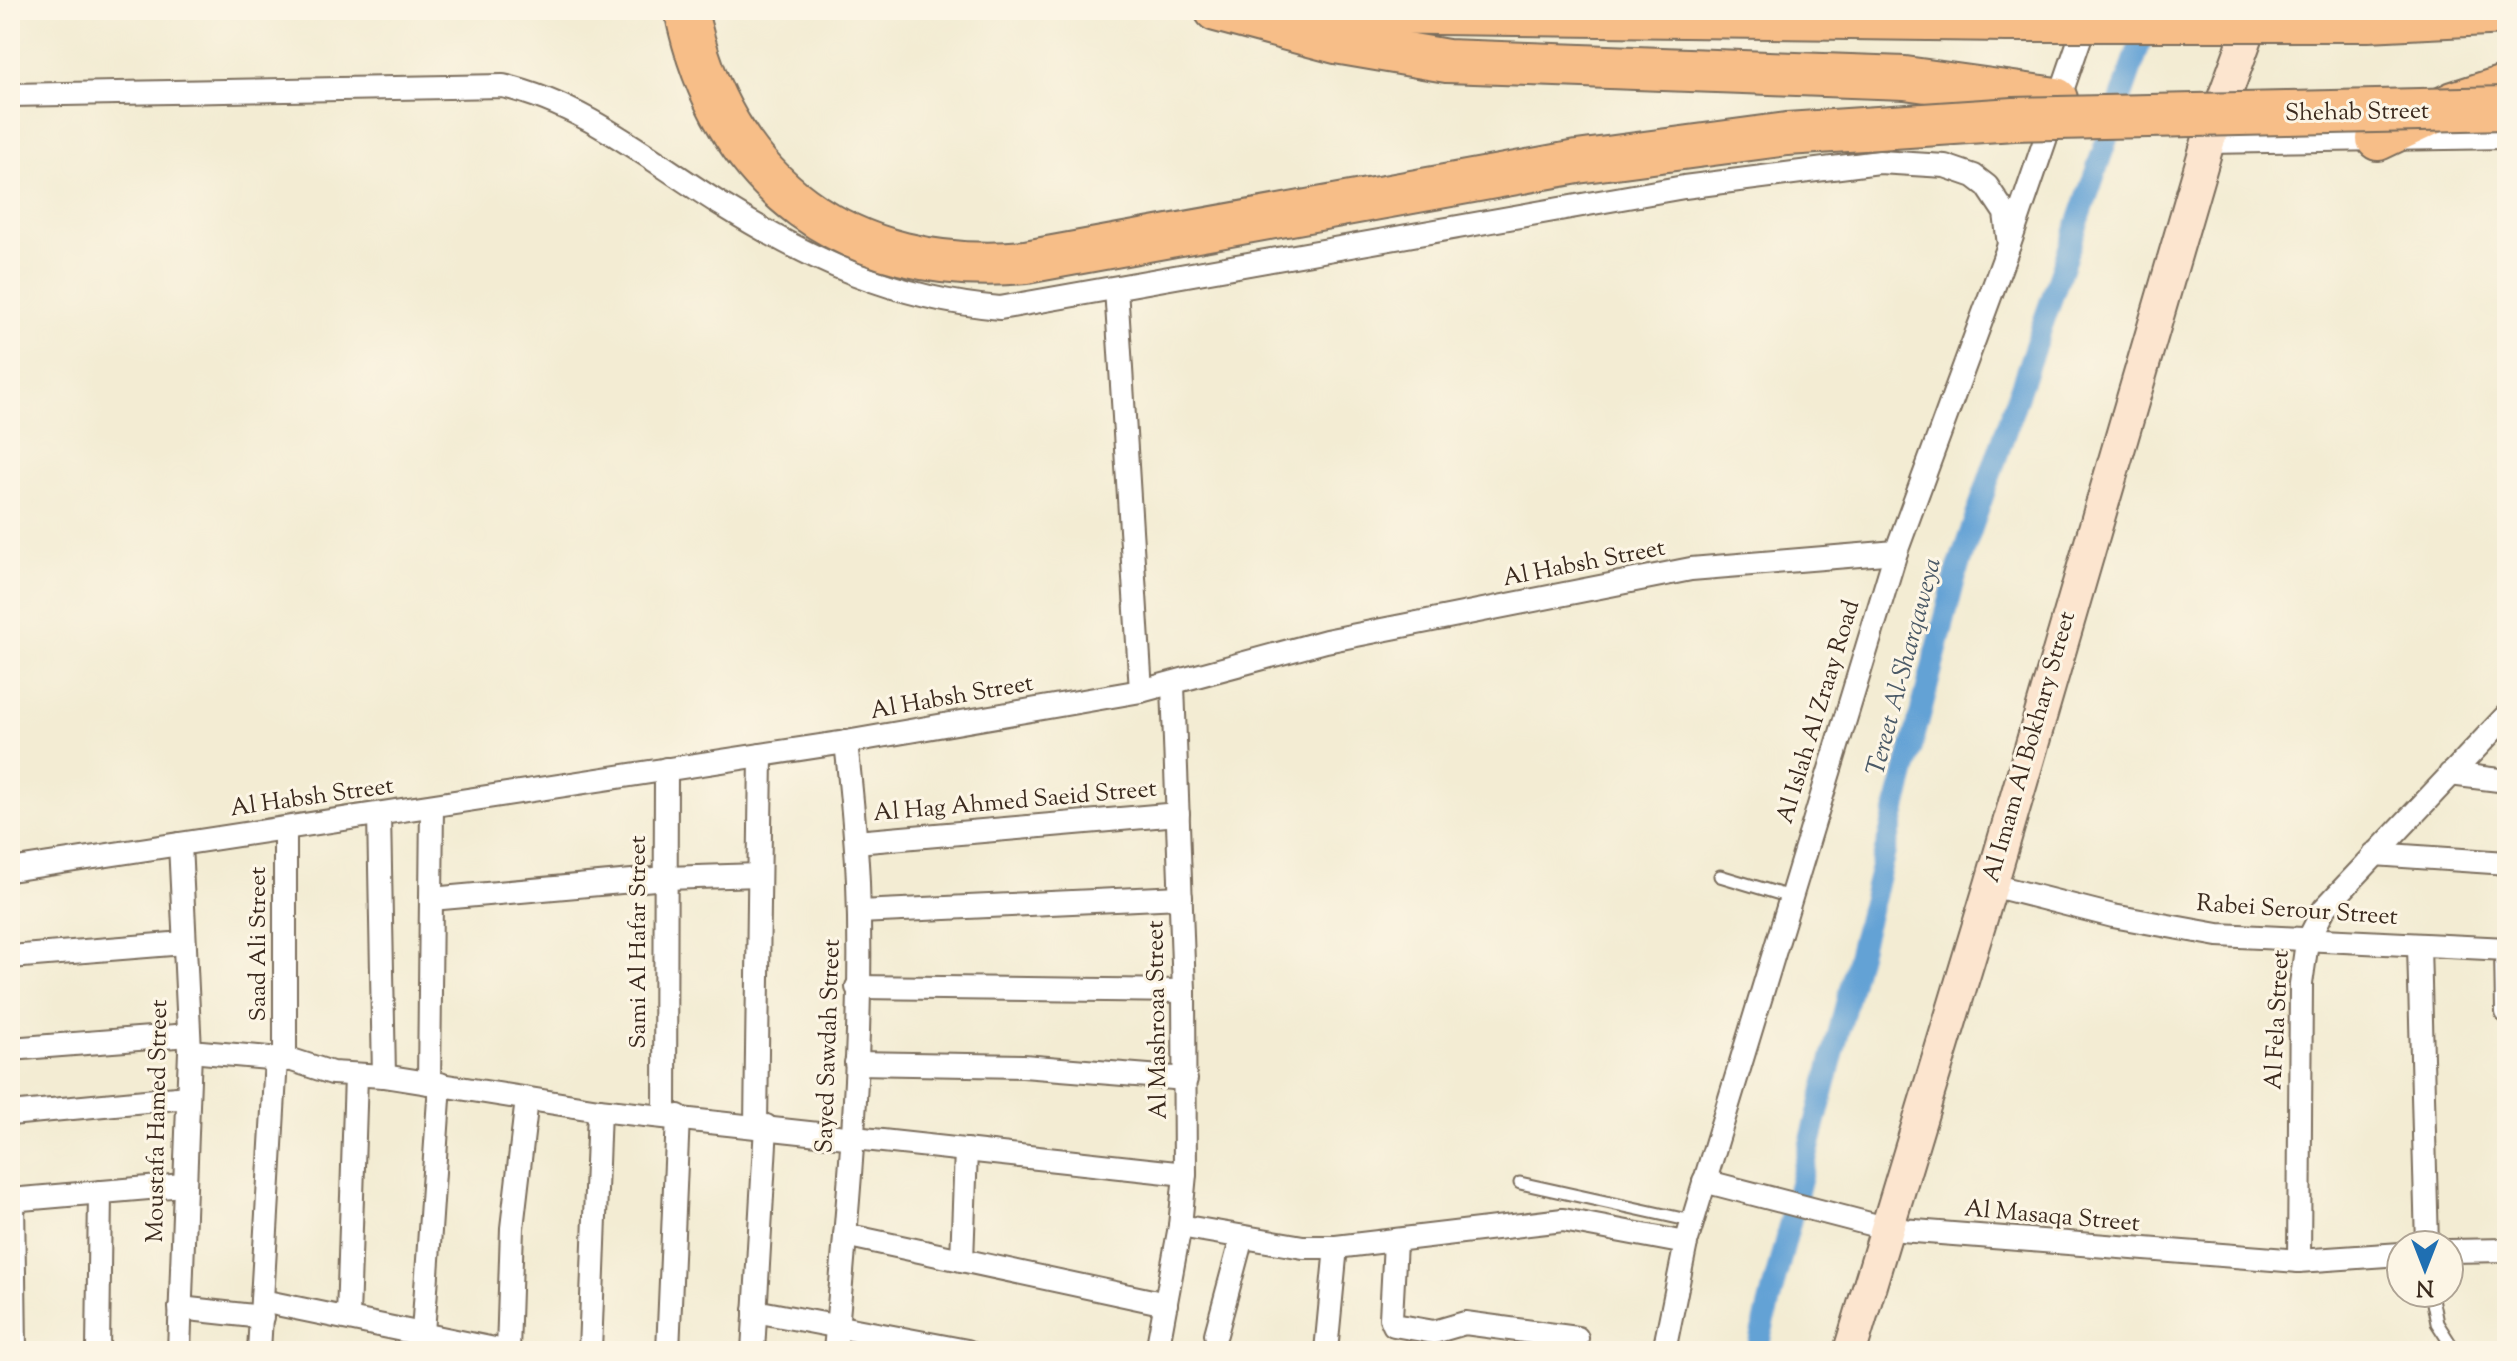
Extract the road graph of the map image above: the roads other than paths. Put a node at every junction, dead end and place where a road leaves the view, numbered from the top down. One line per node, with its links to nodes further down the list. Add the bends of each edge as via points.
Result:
1 (686, 10): 10 (highway, bridge, via 693,48 724,120 772,181 835,228 871,245 947,264 1026,262 1577,162 1787,134 2014,119)
2 (1208, 10): 3 (highway)
3 (1216, 10): 6 (highway, bridge, via 2008,20 2367,20); 9 (highway, via 1336,42 1447,61 1905,78)
4 (2090, 10): 9 (street, Al Islah Al Zraay Road)
5 (2256, 10): 13 (street, Al Imam Al Bokhary Street)
6 (2507, 13)
7 (2507, 86): 12 (highway, via 2454,103)
8 (10, 95): 15 (street, via 503,86 562,105 653,156 747,220 881,286 1000,308)
9 (2056, 99): 14 (street, Al Islah Al Zraay Road)
10 (2507, 108)
11 (2507, 137): 12 (street, Shehab Street)
12 (2378, 139): 13 (street, Shehab Street)
13 (2208, 142): 37 (street, Al Imam Al Bokhary Street)
14 (2009, 245): 15 (street, via 2005,213 1974,176 1945,166 1879,162 1684,187); 16 (street, Al Islah Al Zraay Road)
15 (1116, 288): 18 (street)
16 (1896, 552): 17 (street, Al Habsh Street, via 1691,569 1326,641); 39 (street, Al Islah Al Zraay Road)
17 (1173, 685): 18 (street, Al Habsh Street); 26 (street, Al Mashroaa Street)
18 (1141, 691): 20 (street, Al Habsh Street)
19 (2507, 715): 23 (street, Al Fela Street)
20 (846, 742): 21 (street, Al Habsh Street); 29 (street, Sayed Sawdah Street)
21 (761, 755): 22 (street, Al Habsh Street); 34 (street)
22 (666, 769): 25 (street, Al Habsh Street); 36 (street, Sami Al Hafar Street)
23 (2450, 774): 24 (street); 31 (street, Al Fela Street)
24 (2507, 781)
25 (432, 806): 27 (street, Al Habsh Street); 40 (street)
26 (1178, 814): 29 (street, Al Hag Ahmed Saeid Street); 38 (street, Al Mashroaa Street)
27 (379, 815): 28 (street, Al Habsh Street); 55 (street)
28 (285, 829): 30 (street, Al Habsh Street); 52 (street, Saad Ali Street)
29 (856, 842): 41 (street, Sayed Sawdah Street)
30 (180, 844): 33 (street, Al Habsh Street); 43 (street, Moustafa Hamed Street)
31 (2374, 854): 32 (street); 42 (street, Al Fela Street, via 2324,909)
32 (2507, 863)
33 (10, 870)
34 (759, 875): 36 (street); 63 (street)
35 (1720, 876): 39 (lane)
36 (666, 878): 40 (street); 62 (street, Sami Al Hafar Street)
37 (1991, 885): 42 (street, Rabei Serour Street, via 2113,916 2218,935); 73 (street, Al Imam Al Bokhary Street)
38 (1181, 897): 41 (street); 48 (street, Al Mashroaa Street)
39 (1790, 897): 67 (street, Al Islah Al Zraay Road)
40 (431, 899): 57 (street)
41 (859, 912): 47 (street, Sayed Sawdah Street)
42 (2307, 942): 44 (street, Rabei Serour Street); 85 (street, Al Fela Street, via 2301,984)
43 (184, 943): 46 (street); 50 (street, Moustafa Hamed Street)
44 (2419, 946): 45 (street, Rabei Serour Street); 75 (street)
45 (2506, 949): 49 (street)
46 (10, 957)
47 (857, 987): 48 (street); 53 (street, Sayed Sawdah Street)
48 (1184, 991): 56 (street, Al Mashroaa Street)
49 (2507, 1012)
50 (189, 1043): 51 (street); 52 (street); 58 (street, Moustafa Hamed Street)
51 (10, 1049)
52 (280, 1059): 54 (street); 88 (street, Saad Ali Street)
53 (856, 1063): 56 (street, via 1023,1066); 64 (street, Sayed Sawdah Street)
54 (356, 1076): 55 (street); 91 (street)
55 (384, 1076): 57 (street)
56 (1186, 1079): 66 (street, Al Mashroaa Street)
57 (434, 1084): 59 (street); 93 (street)
58 (187, 1097): 61 (street); 69 (street, Moustafa Hamed Street)
59 (527, 1099): 60 (street); 100 (street, via 512,1228)
60 (599, 1110): 62 (street); 101 (street)
61 (10, 1114)
62 (672, 1116): 63 (street); 102 (street, Sami Al Hafar Street)
63 (761, 1125): 64 (street); 90 (street)
64 (854, 1136): 65 (street); 76 (street, Sayed Sawdah Street)
65 (966, 1150): 66 (street); 84 (street)
66 (1185, 1174): 74 (street, Al Mashroaa Street)
67 (1704, 1181): 72 (street, Al Islah Al Zraay Road); 73 (street, Al Masaqa Street)
68 (1520, 1183): 72 (lane)
69 (183, 1185): 70 (street); 87 (street, Moustafa Hamed Street)
70 (100, 1192): 71 (street); 97 (street)
71 (11, 1200): 96 (street)
72 (1692, 1221): 79 (street, Al Islah Al Zraay Road)
73 (1875, 1225): 85 (street, Al Masaqa Street); 109 (street, Al Imam Al Bokhary Street)
74 (1180, 1226): 77 (street); 86 (street, Al Mashroaa Street)
75 (2427, 1229)
76 (845, 1235): 84 (street); 92 (street, Sayed Sawdah Street)
77 (1242, 1237): 80 (street); 94 (street)
78 (1395, 1242): 79 (street, via 1563,1220); 80 (street); 95 (street, via 1394,1325 1434,1332 1465,1323)
79 (1686, 1243): 108 (street, Al Islah Al Zraay Road)
80 (1336, 1247): 107 (street)
81 (2507, 1250): 82 (street)
82 (2465, 1251)
83 (2385, 1255): 85 (street, Al Masaqa Street)
84 (962, 1260): 86 (street)
85 (2299, 1261)
86 (1166, 1304): 106 (street, Al Mashroaa Street)
87 (180, 1308): 88 (street); 98 (street, Moustafa Hamed Street)
88 (262, 1309): 91 (street); 99 (street, Saad Ali Street)
89 (2434, 1309): 110 (lane)
90 (755, 1311): 92 (street); 103 (street)
91 (348, 1317): 93 (street)
92 (837, 1327): 104 (street, Sayed Sawdah Street); 105 (street)
93 (423, 1333): 100 (street)
94 (1216, 1334)
95 (1577, 1338)
96 (15, 1351)
97 (98, 1351)
98 (179, 1351)
99 (259, 1351)
100 (506, 1351)
101 (590, 1351)
102 (668, 1351)
103 (753, 1351)
104 (835, 1351)
105 (967, 1351)
106 (1157, 1351)
107 (1326, 1351)
108 (1664, 1351)
109 (1850, 1351)
110 (2455, 1351)

